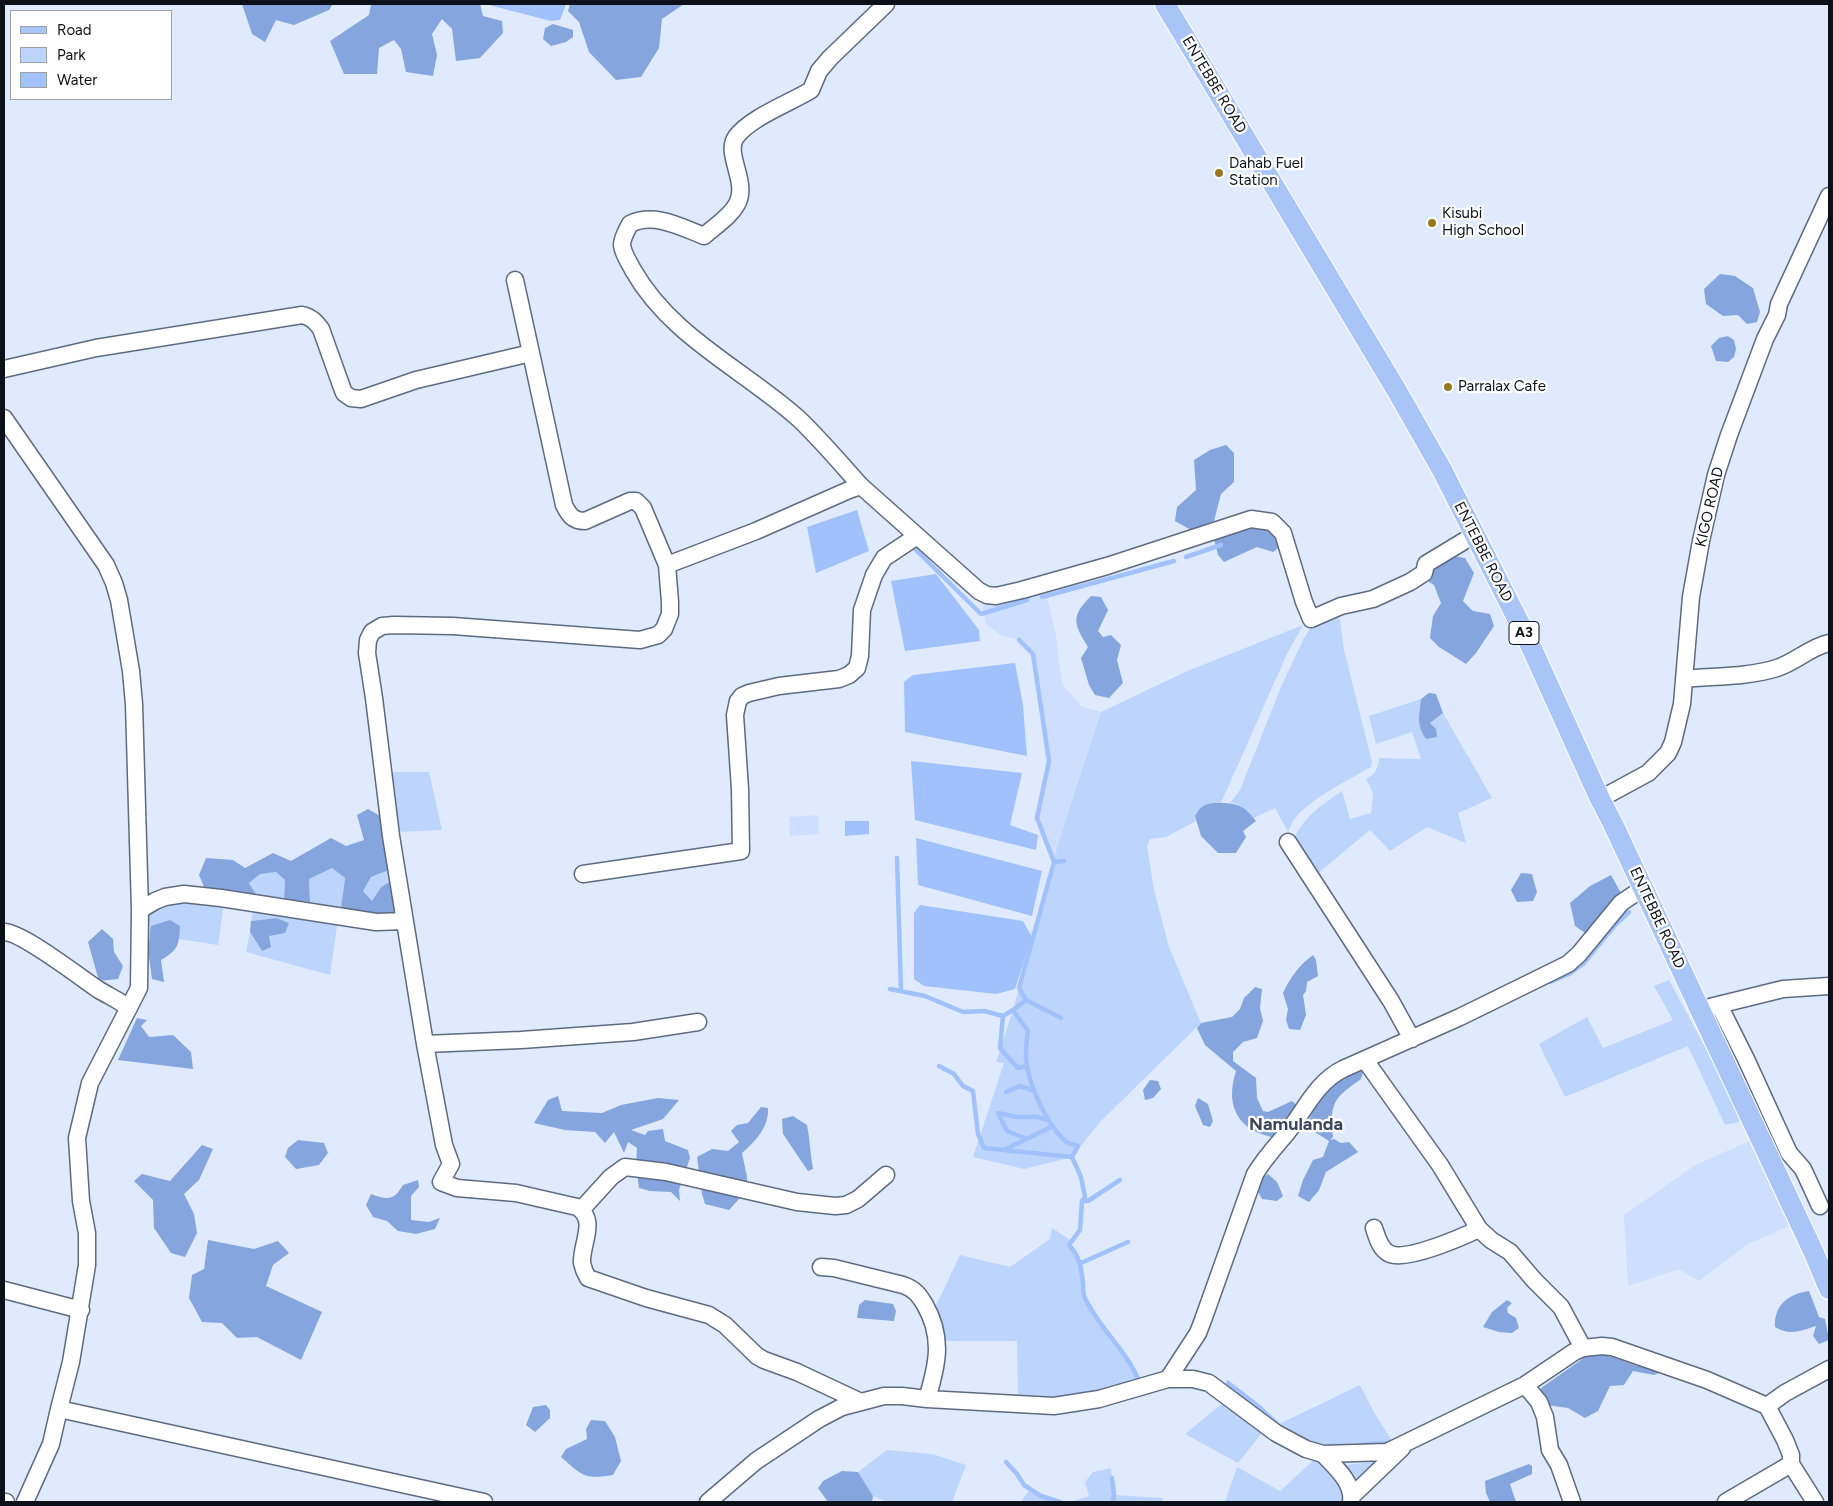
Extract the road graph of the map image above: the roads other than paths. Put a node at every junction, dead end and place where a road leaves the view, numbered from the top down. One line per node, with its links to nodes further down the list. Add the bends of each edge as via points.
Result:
1 (886, 4): 9 (street, via 830,58 819,71 811,90 768,112 736,136 733,151 741,184 740,196 730,212 704,236 650,218 630,224 622,244 640,283 659,307 705,349 799,420)
2 (1170, 5): 10 (main road, ENTEBBE ROAD / A3, via 1397,391)
3 (1829, 196): 4 (street, KIGO ROAD)
4 (1825, 215): 14 (street, KIGO ROAD, via 1779,304 1716,475 1691,597)
5 (515, 280): 6 (street)
6 (531, 353): 7 (street, via 416,380 361,399 351,398 344,393 321,329 316,321 302,315 96,348); 12 (street, via 568,513 578,521 585,521 636,501 643,508)
7 (4, 370)
8 (4, 418): 19 (street, via 106,565 114,583 126,638 134,704)
9 (862, 486): 11 (street); 12 (street)
10 (1474, 535): 11 (street, via 1426,564 1424,574 1410,582 1372,599 1340,606 1311,618 1283,533 1272,522 1251,519 1107,566 996,596 979,591); 15 (main road, ENTEBBE ROAD / A3, via 1528,640)
11 (917, 536): 17 (street, via 884,558 874,575 862,610 857,668 839,679 779,686 749,693 738,701 735,715 741,850)
12 (667, 565): 20 (street, via 670,614 664,629 651,638 640,640 453,626 394,625 382,626 372,632 367,653)
13 (1829, 643): 14 (street, via 1816,646 1777,668)
14 (1684, 679): 15 (street, KIGO ROAD, via 1682,704 1668,753 1648,773)
15 (1600, 799): 18 (main road, ENTEBBE ROAD / A3)
16 (1288, 842): 26 (street)
17 (583, 874)
18 (1643, 888): 23 (main road, ENTEBBE ROAD / A3); 26 (street, via 1621,903 1568,964)
19 (140, 910): 20 (street, via 155,900 184,894 376,922); 24 (street, via 139,988)
20 (405, 922): 27 (street)
21 (4, 932): 24 (street, via 24,940)
22 (1829, 986): 23 (street, via 1783,989)
23 (1710, 1007): 29 (street, via 1746,1059); 30 (main road, ENTEBBE ROAD / A3)
24 (129, 1008): 40 (street, via 90,1083 77,1138 88,1265)
25 (698, 1022): 27 (street, via 632,1032)
26 (1412, 1038): 28 (street)
27 (425, 1044): 33 (street, via 444,1145 451,1164 441,1182 459,1189 516,1193)
28 (1365, 1060): 36 (street, via 1440,1165); 43 (street, via 1331,1077 1263,1160 1255,1174 1198,1333)
29 (1789, 1153): 30 (street); 32 (street)
30 (1770, 1160): 34 (main road, ENTEBBE ROAD / A3)
31 (886, 1174): 33 (street, via 858,1199 835,1206 796,1202 666,1172 625,1167 611,1177)
32 (1825, 1204): 34 (street)
33 (581, 1210): 46 (street, via 588,1222 582,1263 588,1278 709,1315 725,1325 757,1356)
34 (1796, 1214): 38 (main road, ENTEBBE ROAD / A3)
35 (1374, 1228): 36 (street, via 1382,1248 1389,1254 1400,1256 1445,1244)
36 (1479, 1229): 41 (street, via 1510,1252 1561,1308)
37 (821, 1267): 45 (street, via 903,1285 917,1293 933,1320 937,1334 934,1375)
38 (1829, 1289)
39 (4, 1290): 40 (street)
40 (81, 1310): 48 (street)
41 (1584, 1348): 44 (street); 47 (street, via 1612,1347 1707,1380)
42 (1829, 1369): 47 (street)
43 (1168, 1379): 45 (street, via 1099,1399 1054,1406); 50 (street, via 1194,1379 1209,1383 1276,1433)
44 (1525, 1385): 50 (street, via 1387,1452); 56 (street, via 1546,1417 1550,1450 1559,1464)
45 (927, 1399): 46 (street, via 884,1396)
46 (861, 1402): 55 (street, via 842,1406 819,1419 756,1461)
47 (1767, 1406): 51 (street, via 1785,1440)
48 (59, 1408): 53 (street, via 51,1444); 54 (street)
49 (1405, 1445): 52 (street)
50 (1323, 1454): 52 (street, via 1343,1476)
51 (1792, 1464): 57 (street); 58 (street)
52 (1351, 1499)
53 (25, 1502)
54 (484, 1502)
55 (708, 1502)
56 (1572, 1502)
57 (1726, 1502)
58 (1815, 1502)

